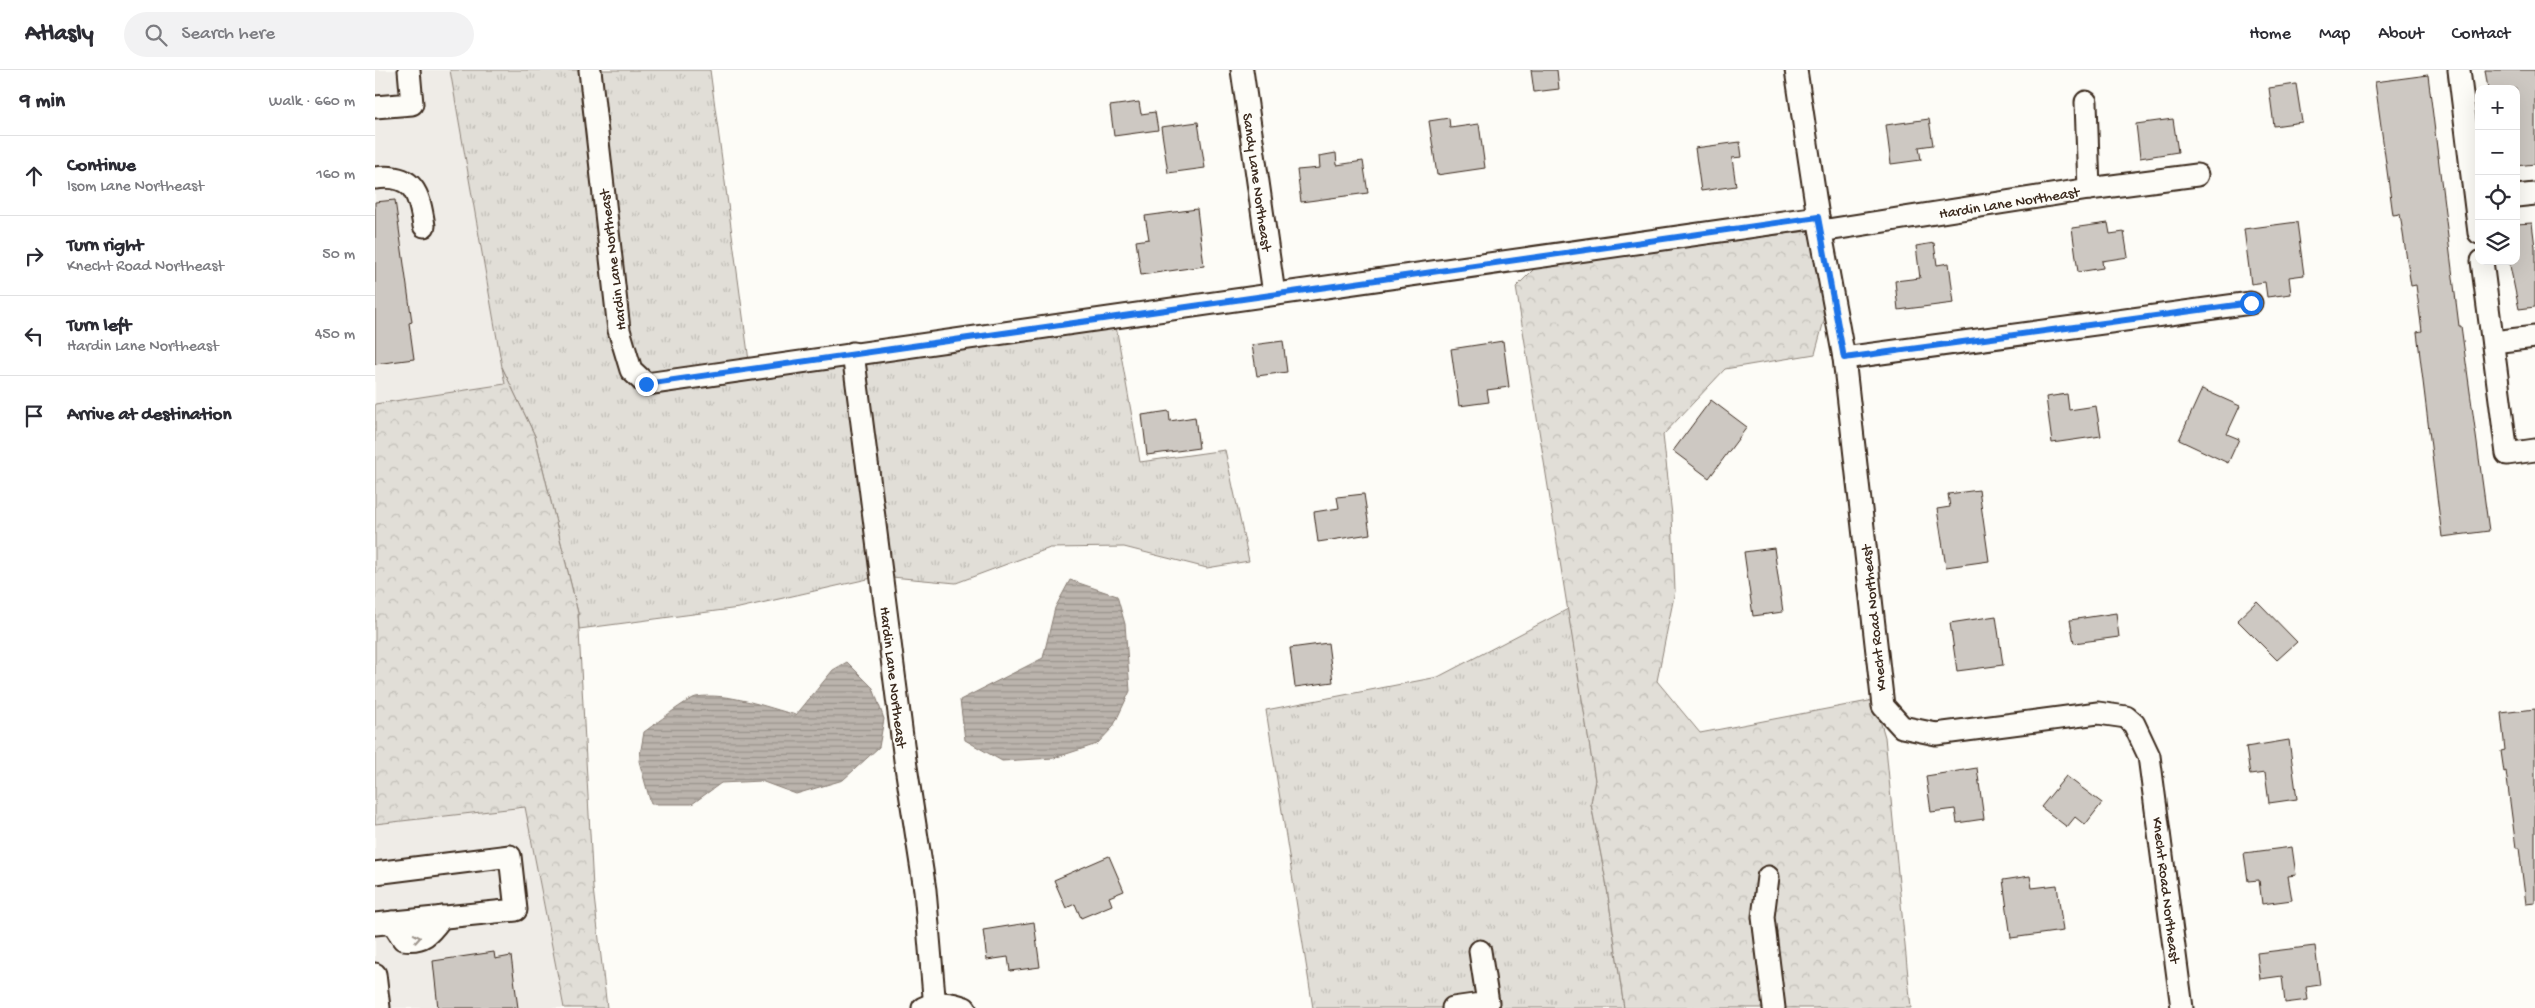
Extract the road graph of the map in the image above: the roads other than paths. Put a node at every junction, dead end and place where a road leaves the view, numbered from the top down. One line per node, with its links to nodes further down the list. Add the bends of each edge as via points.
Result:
1 (409, 70): 7 (street, via 413,104)
2 (590, 70): 21 (street, Hardin Lane Northeast, via 619,330 631,370 646,384)
3 (1242, 70): 17 (street, Sandy Lane Northeast)
4 (1796, 70): 14 (street, Knecht Road Northeast)
5 (2459, 70): 10 (street)
6 (2086, 102): 11 (street)
7 (375, 107)
8 (2197, 175): 11 (street, Hardin Lane Northeast)
9 (375, 178): 15 (street, via 392,176 411,183 420,198)
10 (2475, 187)
11 (2089, 189): 14 (street, Hardin Lane Northeast)
12 (2535, 194): 13 (street)
13 (2520, 196)
14 (1819, 224): 17 (street, Hardin Lane Northeast); 22 (street, Knecht Road Northeast)
15 (424, 226)
16 (2483, 265): 20 (street)
17 (1274, 294): 21 (street, Hardin Lane Northeast)
18 (2251, 303): 22 (street)
19 (2535, 337): 20 (street)
20 (2493, 342): 23 (street, via 2507,454)
21 (853, 353): 29 (street, Hardin Lane Northeast, via 905,760 923,872)
22 (1844, 358): 35 (street, Knecht Road Northeast, via 1883,706 1902,727 1936,734 2098,713 2126,717 2134,724 2149,756)
23 (2535, 450)
24 (375, 873): 26 (street, via 510,856 516,910)
25 (1768, 877): 34 (street, via 1763,917)
26 (384, 923)
27 (1480, 951): 30 (street)
28 (375, 974): 31 (street)
29 (931, 1006): 32 (street, via 956,1004)
30 (1488, 1006): 33 (street)
31 (379, 1008)
32 (965, 1008)
33 (1453, 1008)
34 (1773, 1008)
35 (2182, 1008)

